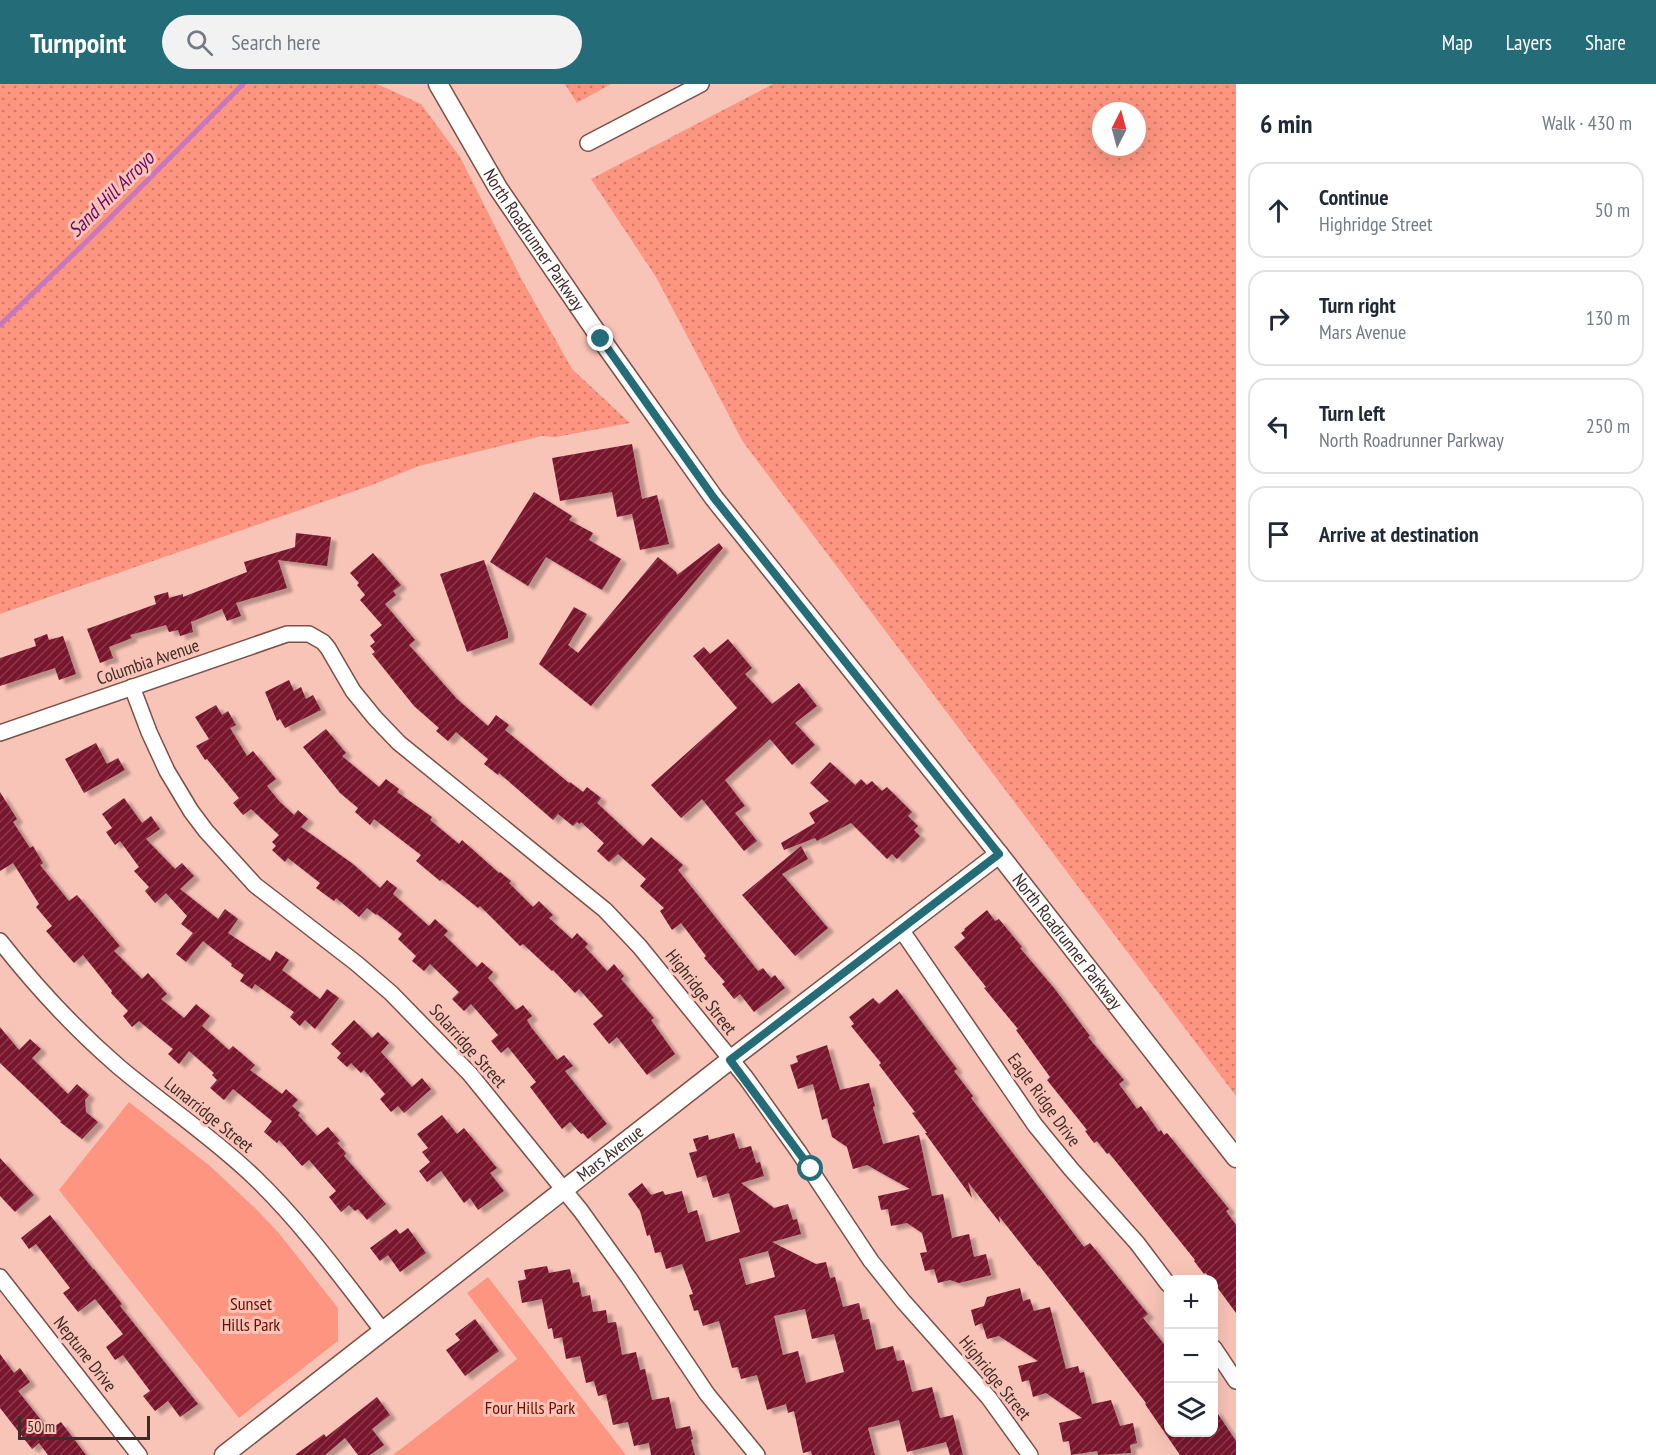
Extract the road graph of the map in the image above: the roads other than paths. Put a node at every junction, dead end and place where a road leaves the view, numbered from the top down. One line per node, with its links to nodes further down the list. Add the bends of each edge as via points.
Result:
1 (438, 84): 7 (street, North Roadrunner Parkway, via 498,188 714,498)
2 (701, 84): 3 (street)
3 (588, 143)
4 (311, 629): 5 (street, Columbia Avenue); 10 (street, Highridge Street, via 328,648 353,692 399,743 618,921)
5 (132, 687): 6 (street, Columbia Avenue); 12 (street, Solarridge Street, via 167,771 221,850 255,885 365,970 407,1008 475,1081)
6 (0, 733)
7 (999, 854): 8 (street, Mars Avenue); 11 (street, North Roadrunner Parkway)
8 (900, 928): 10 (street, Mars Avenue); 14 (street, Eagle Ridge Drive, via 1035,1125)
9 (0, 941): 15 (street, Lunarridge Street, via 37,986 97,1046 216,1143 272,1195)
10 (730, 1060): 12 (street, Mars Avenue); 21 (street, Highridge Street, via 798,1151 871,1261 989,1398)
11 (1236, 1158)
12 (563, 1191): 15 (street, Mars Avenue); 20 (street, Solarridge Street, via 629,1278 707,1394)
13 (0, 1277): 18 (street, Neptune Drive)
14 (1164, 1279)
15 (382, 1330): 19 (street, Mars Avenue)
16 (1218, 1354): 17 (street)
17 (1236, 1381)
18 (139, 1455)
19 (224, 1455)
20 (757, 1455)
21 (1030, 1455)

